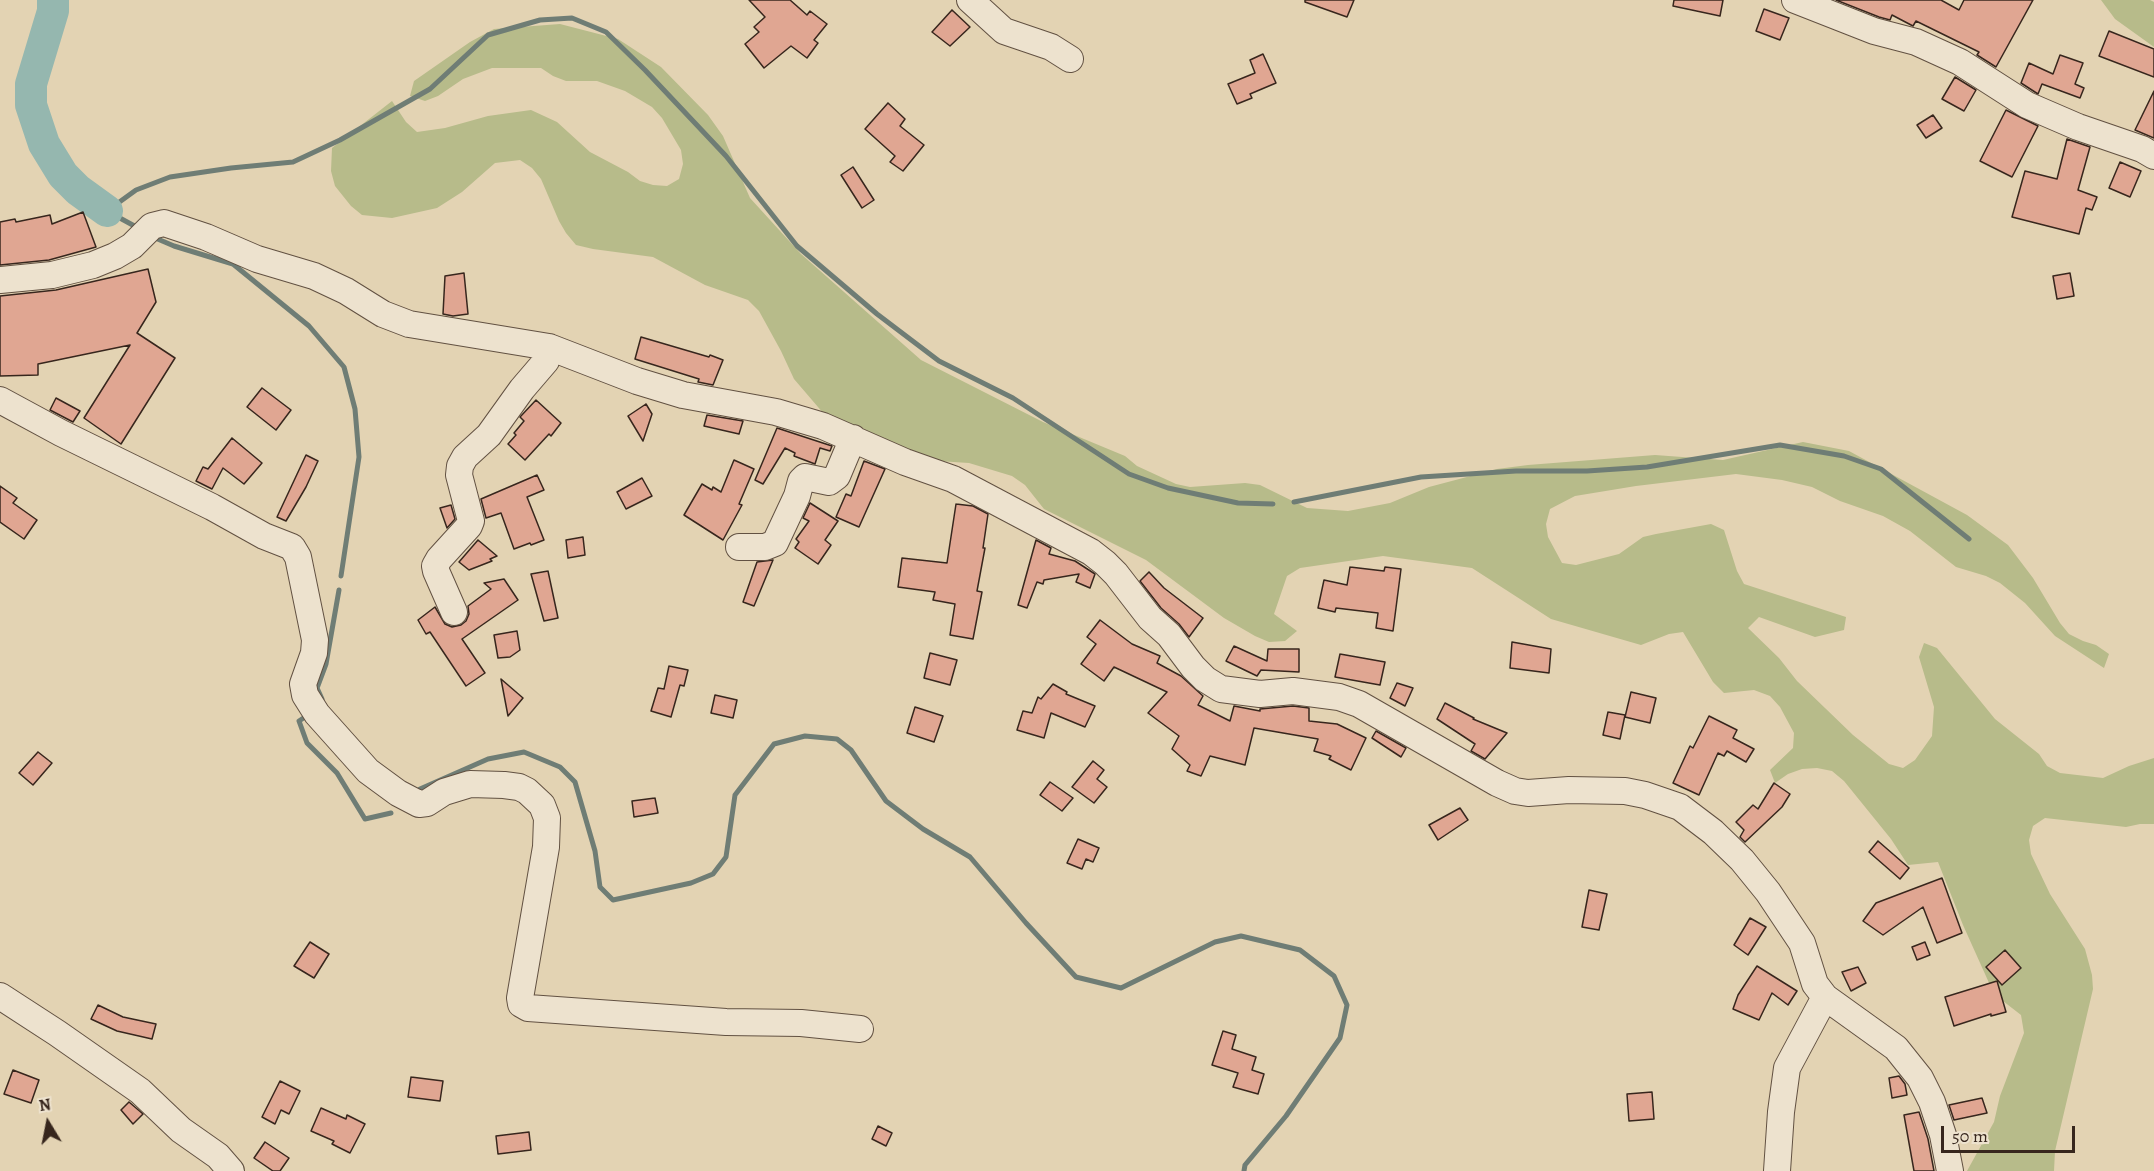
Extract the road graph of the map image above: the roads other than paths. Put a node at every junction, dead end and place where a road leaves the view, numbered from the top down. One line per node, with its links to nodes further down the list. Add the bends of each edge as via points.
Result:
1 (970, 0): 3 (street, via 1004,31 1051,47)
2 (1796, 0): 4 (street, via 1874,31 1916,42 1960,62 2027,105)
3 (1070, 59)
4 (2154, 156)
5 (0, 280): 6 (street, via 52,275 93,265 132,246 152,226 164,223 314,276 409,324)
6 (549, 347): 8 (street, via 674,393 781,413); 10 (street, via 546,361 460,466 471,521 435,566)
7 (0, 400): 13 (street, via 292,547 298,557 315,640 303,684 304,695 368,771 419,804 444,792 482,784 519,787 542,805 547,818 546,847 521,1004 528,1008)
8 (853, 438): 9 (street, via 837,476 829,482 805,477 801,481 775,543); 12 (street, via 953,479 1091,552 1116,574 1199,673 1221,688 1260,694 1293,691 1340,696 1515,790 1625,791 1680,807 1742,860 1768,892 1802,943 1815,984)
9 (739, 547)
10 (454, 612)
11 (0, 996): 14 (street, via 140,1090)
12 (1825, 997): 15 (street, via 1787,1068); 16 (street, via 1896,1048 1920,1078 1943,1135)
13 (860, 1029)
14 (231, 1171)
15 (1777, 1171)
16 (1950, 1171)

